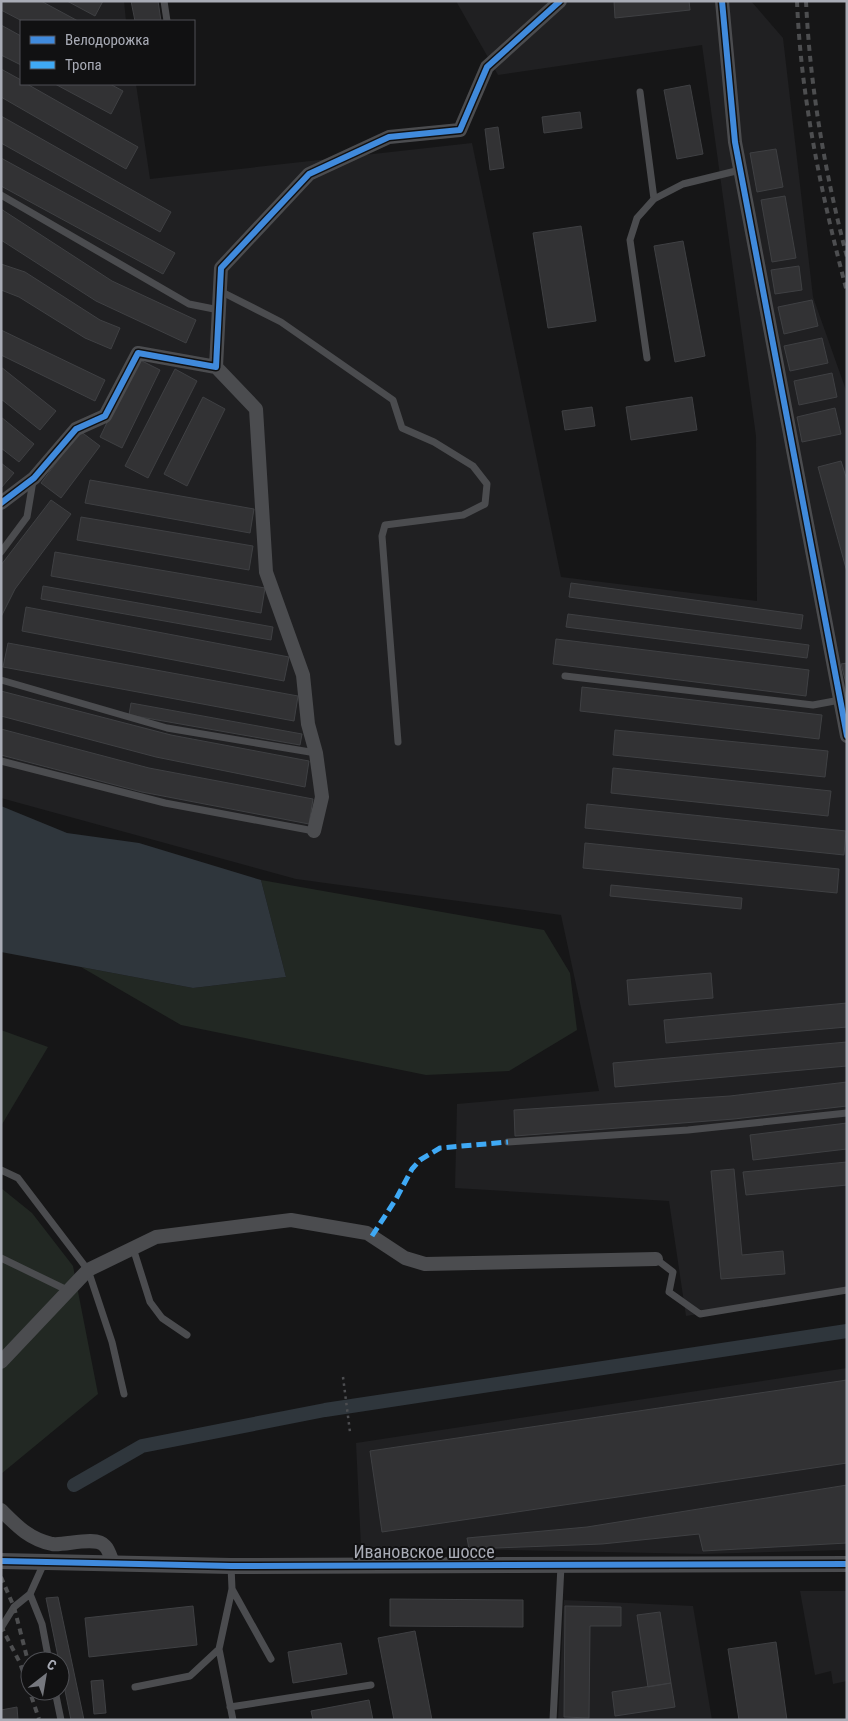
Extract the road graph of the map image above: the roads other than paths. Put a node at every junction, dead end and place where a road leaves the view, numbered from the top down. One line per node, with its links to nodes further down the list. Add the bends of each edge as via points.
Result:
1 (164, 1): 4 (lane)
2 (560, 1): 9 (street, via 487,68 460,130 389,137 309,174 221,268)
3 (722, 1): 6 (street)
4 (167, 20)
5 (640, 92): 8 (lane)
6 (740, 170): 8 (lane, via 682,184); 18 (street)
7 (1, 195): 10 (lane, via 189,304)
8 (654, 199): 11 (lane, via 637,218 630,240)
9 (220, 291): 10 (street); 20 (lane, via 281,322 393,400 402,428 434,442 473,466 487,484 485,504 463,515 385,525 382,536)
10 (219, 310): 12 (street)
11 (647, 358)
12 (216, 367): 13 (street, via 138,353 105,416 76,429); 21 (street, via 256,409 266,572 303,675 308,724)
13 (34, 478): 14 (street); 15 (lane, via 28,517)
14 (1, 503)
15 (1, 552)
16 (565, 676): 18 (lane, via 813,704)
17 (1, 680): 21 (lane, via 167,728)
18 (840, 700): 19 (street)
19 (847, 736)
20 (398, 742)
21 (316, 753): 23 (street, via 322,797)
22 (1, 761): 23 (lane, via 165,804)
23 (314, 831)
24 (847, 1113): 25 (lane, via 688,1130)
25 (508, 1142)
26 (1, 1170): 30 (lane, via 18,1178)
27 (133, 1248): 29 (street, via 156,1237 291,1220 367,1233 404,1258 424,1264); 30 (street); 33 (lane, via 150,1302 162,1318)
28 (1, 1258): 31 (lane)
29 (656, 1260): 32 (lane, via 673,1272 669,1292 700,1314)
30 (88, 1270): 31 (street); 35 (lane, via 112,1342)
31 (67, 1290): 34 (street)
32 (847, 1290)
33 (187, 1335)
34 (1, 1362)
35 (124, 1394)
36 (1, 1510): 39 (street, via 23,1532 36,1539 54,1544 98,1541 105,1546)
37 (1, 1561): 38 (street, Ивановское шоссе)
38 (45, 1561): 39 (street, Ивановское шоссе); 44 (lane)
39 (114, 1563): 41 (street, Ивановское шоссе)
40 (847, 1564): 42 (street, Ивановское шоссе)
41 (231, 1566): 42 (street, Ивановское шоссе); 43 (lane)
42 (561, 1566): 55 (lane)
43 (232, 1589): 46 (lane); 48 (lane)
44 (30, 1594): 45 (lane, via 14,1607); 47 (lane, via 42,1624)
45 (1, 1628)
46 (219, 1649): 50 (lane, via 190,1676); 52 (lane)
47 (47, 1651)
48 (271, 1659)
49 (371, 1685): 52 (lane)
50 (135, 1687)
51 (57, 1701): 53 (lane)
52 (230, 1707): 54 (lane)
53 (61, 1720)
54 (232, 1720)
55 (553, 1720)

